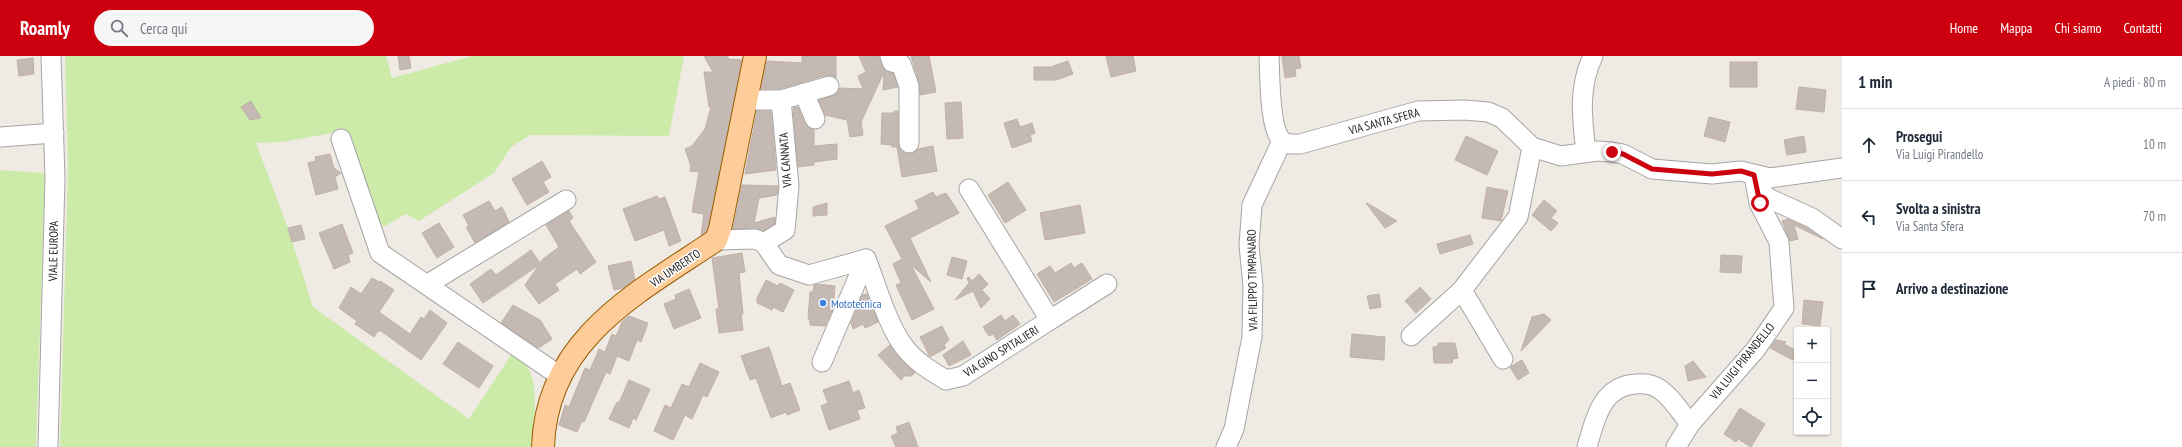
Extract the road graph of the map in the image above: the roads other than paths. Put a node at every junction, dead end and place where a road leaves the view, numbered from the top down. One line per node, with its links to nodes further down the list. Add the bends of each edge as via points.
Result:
1 (51, 56): 11 (street, VIALE EUROPA)
2 (890, 56): 15 (street, via 892,62 901,64 909,86)
3 (1269, 56): 14 (street, via 1275,125)
4 (1593, 56): 17 (street, via 1588,66 1581,107)
5 (755, 58): 8 (main road)
6 (829, 86): 7 (street)
7 (804, 93): 9 (street); 10 (street)
8 (746, 100): 9 (street); 23 (main road, via 738,150)
9 (782, 100): 24 (street, VIA CANNATA, via 789,186 784,230)
10 (815, 119)
11 (54, 133): 12 (street); 35 (street, VIALE EUROPA)
12 (0, 137)
13 (341, 139): 26 (street, via 380,253)
14 (1282, 141): 16 (street, VIA SANTA SFERA, via 1300,144 1418,111 1464,110 1488,112 1502,118); 37 (street, VIA FILIPPO TIMPANARO, via 1252,205 1249,245 1253,286 1252,337 1234,429)
15 (909, 143)
16 (1532, 147): 17 (street, VIA SANTA SFERA, via 1561,156); 28 (street, via 1518,217)
17 (1586, 152): 19 (street, VIA SANTA SFERA, via 1597,150 1623,154 1652,169 1712,174 1741,171)
18 (1842, 168): 19 (street, VIA SANTA SFERA)
19 (1755, 181): 22 (street, via 1768,198 1812,218); 34 (street, VIA LUIGI PIRANDELLO, via 1760,203 1779,242 1784,308 1756,348)
20 (969, 189): 29 (street, VIA GINO SPITALIERI)
21 (566, 200): 26 (street)
22 (1842, 239)
23 (716, 240): 24 (street, via 755,239); 33 (main road, VIA UMBERTO, via 624,302 590,332 571,355)
24 (764, 242): 25 (street, via 779,265 809,275)
25 (866, 259): 29 (street, VIA GINO SPITALIERI, via 896,334 906,349 924,367 946,380 963,376); 32 (street)
26 (428, 284): 33 (street)
27 (1106, 284): 29 (street)
28 (1462, 290): 30 (street); 31 (street)
29 (1050, 320)
30 (1412, 336)
31 (1503, 359)
32 (822, 362)
33 (560, 376): 36 (main road, VIA UMBERTO, via 550,400)
34 (1690, 424): 38 (street, via 1662,390 1652,385 1632,384 1609,394 1601,406); 39 (street, VIA LUIGI PIRANDELLO)
35 (48, 447)
36 (543, 447)
37 (1226, 447)
38 (1588, 447)
39 (1676, 447)

